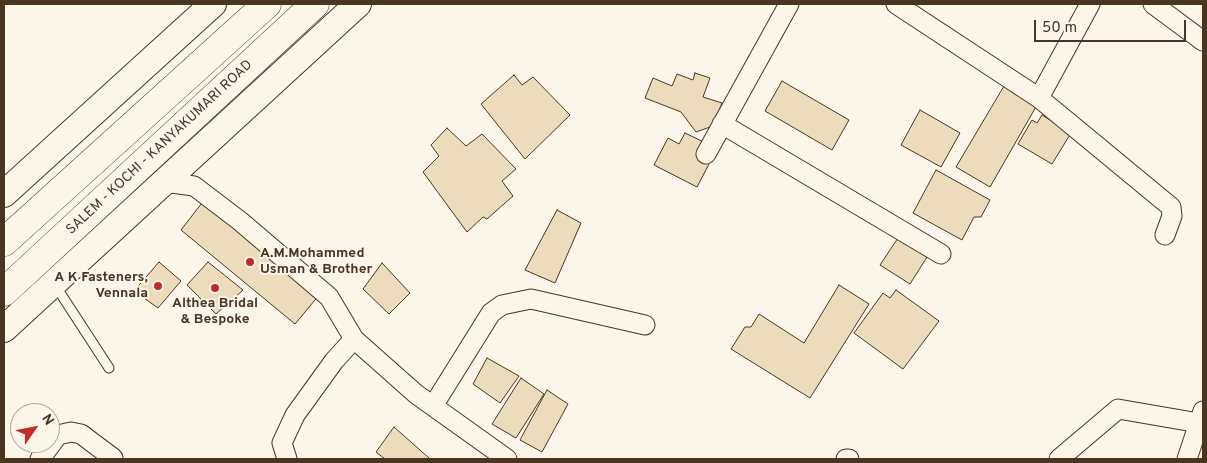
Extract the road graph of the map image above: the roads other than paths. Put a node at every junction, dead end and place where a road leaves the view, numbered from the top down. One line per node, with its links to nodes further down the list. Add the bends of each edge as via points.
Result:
1 (213, 4): 16 (street)
2 (267, 4): 10 (highway)
3 (316, 4): 12 (highway, SALEM - KOCHI - KANYAKUMARI ROAD)
4 (358, 4): 15 (street)
5 (789, 4): 13 (street)
6 (896, 4): 11 (street)
7 (1090, 4): 11 (street)
8 (1153, 4): 9 (street)
9 (1203, 41)
10 (184, 78): 12 (highway); 18 (highway)
11 (1039, 98): 17 (street, via 1171,206 1172,216)
12 (207, 106): 21 (highway, SALEM - KOCHI - KANYAKUMARI ROAD)
13 (722, 124): 14 (street); 19 (street)
14 (706, 154)
15 (164, 182): 20 (street); 24 (street, via 194,186 240,221 329,297)
16 (4, 194)
17 (1166, 235)
18 (4, 242)
19 (941, 254)
20 (54, 283): 23 (street); 25 (lane)
21 (4, 292)
22 (645, 325): 26 (street, via 530,299 502,305 491,313)
23 (4, 329)
24 (354, 339): 26 (street); 30 (street, via 334,360 295,416 282,443)
25 (109, 368)
26 (432, 406): 31 (street)
27 (1201, 417): 32 (street, via 1118,409); 33 (street)
28 (113, 458): 29 (street, via 82,434 71,432 58,435)
29 (40, 459)
30 (287, 459)
31 (507, 459)
32 (1059, 459)
33 (1187, 459)

